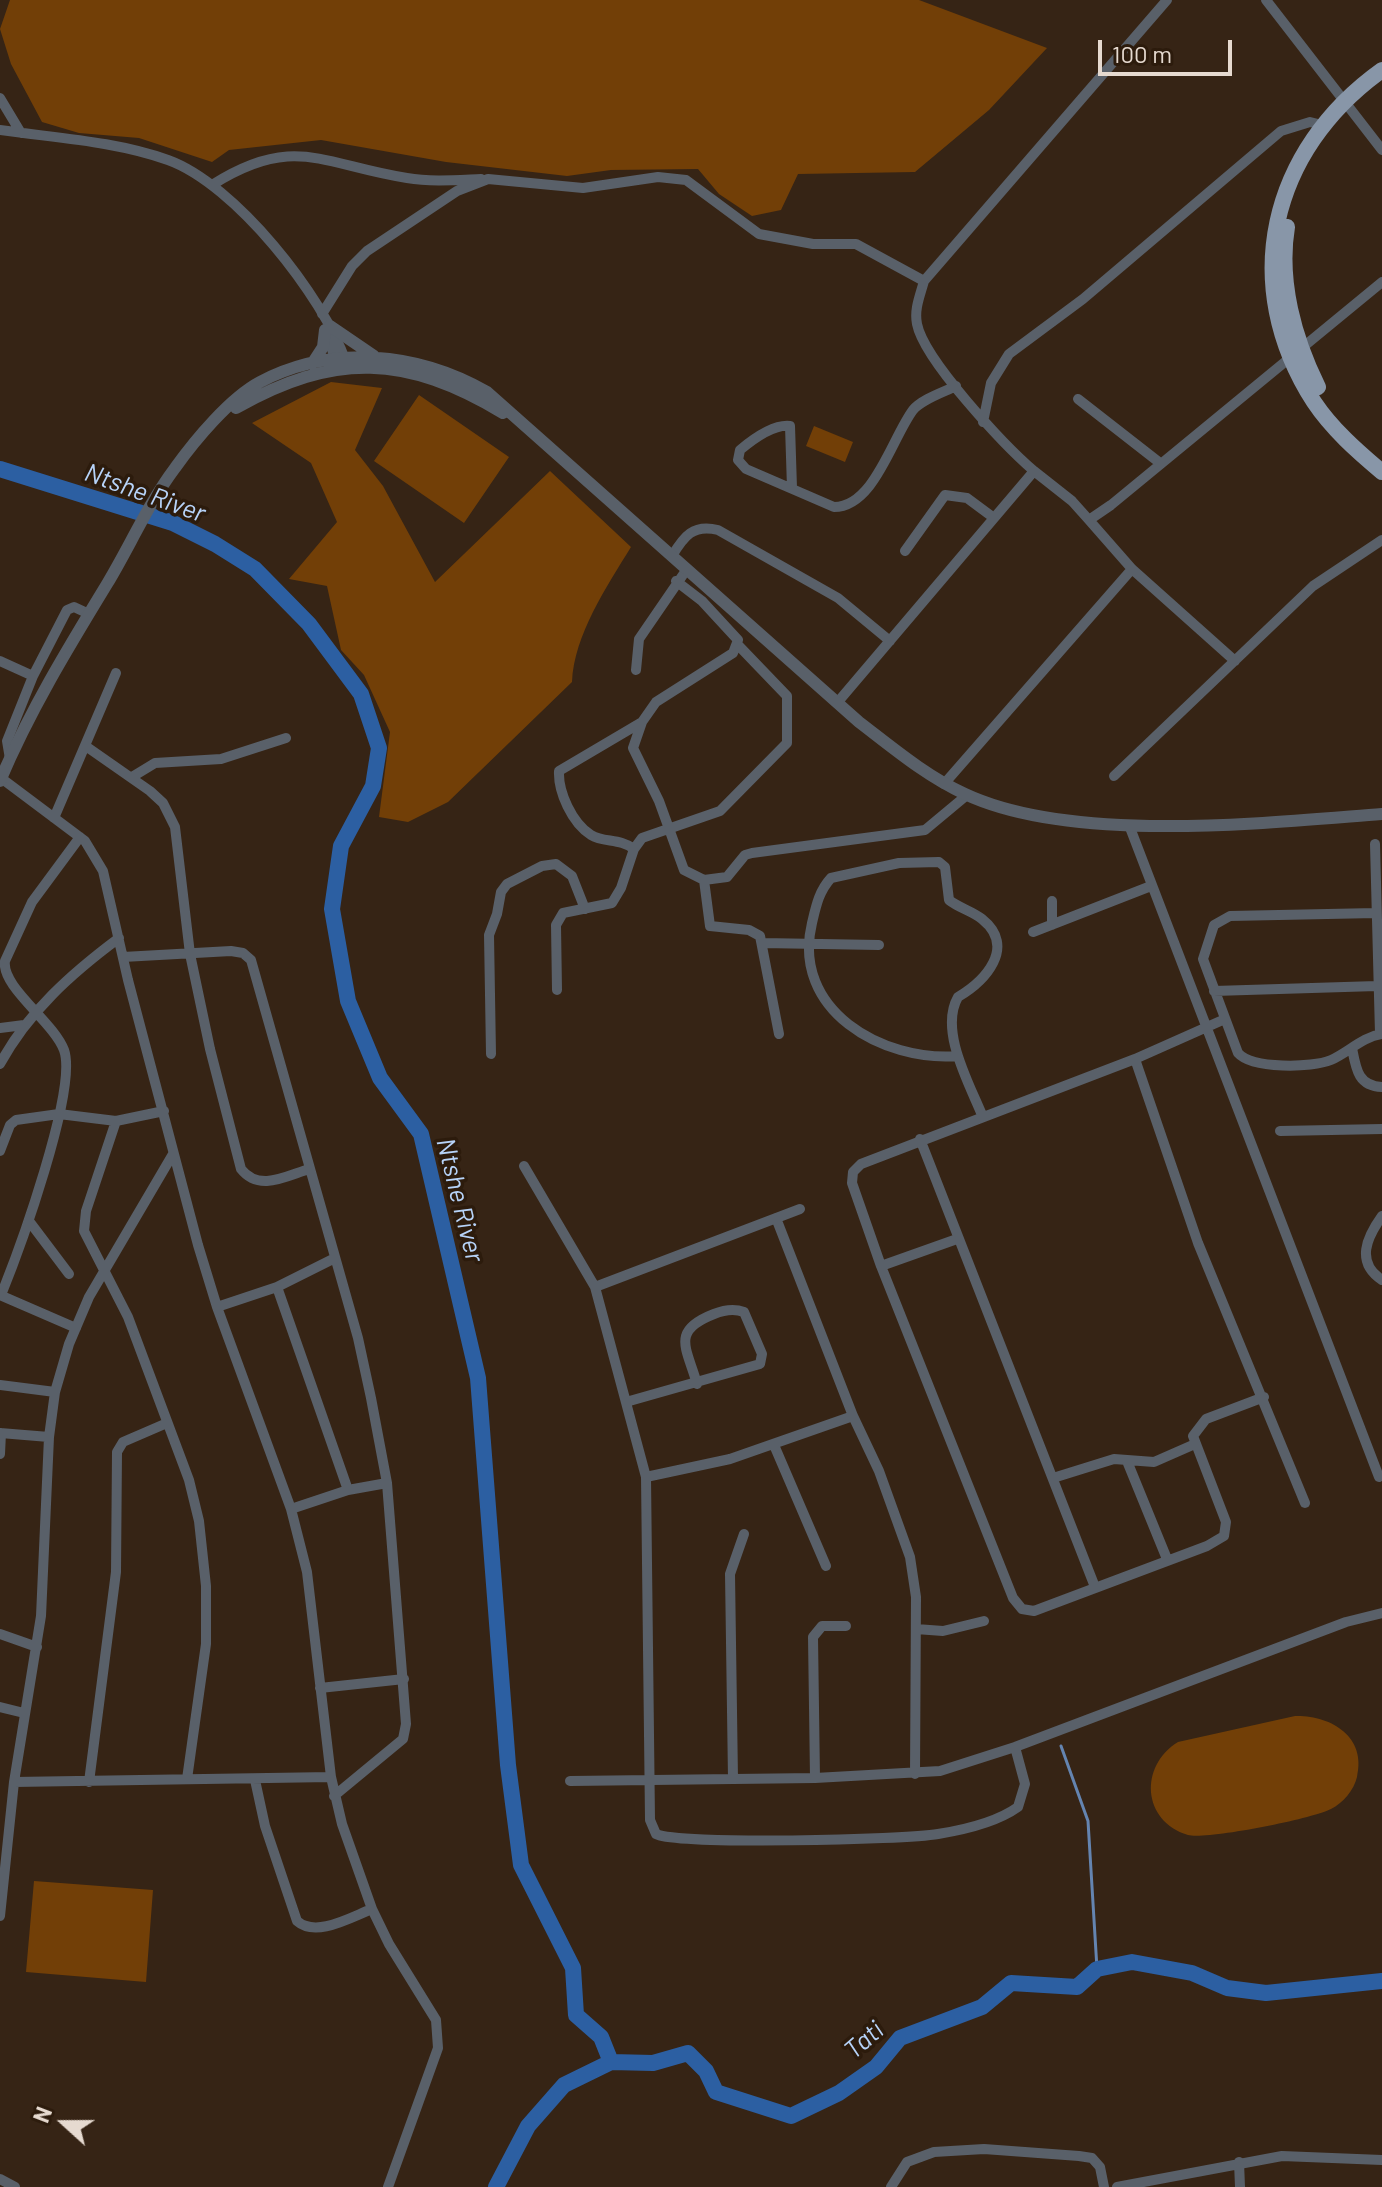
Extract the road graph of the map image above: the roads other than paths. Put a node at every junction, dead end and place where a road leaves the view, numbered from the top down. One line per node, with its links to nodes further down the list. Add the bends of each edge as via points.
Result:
1 (1167, 0): 13 (street)
2 (1266, 0): 6 (street)
3 (1382, 70): 6 (main road)
4 (1382, 78): 6 (main road)
5 (0, 98): 9 (street)
6 (1346, 104): 7 (main road); 10 (street)
7 (1326, 126): 16 (main road, via 1303,176 1285,238); 23 (street, via 1298,123 1272,138 1083,299 1009,354 991,383)
8 (0, 130): 9 (street)
9 (21, 133): 12 (street, via 137,150 171,161)
10 (1382, 150)
11 (488, 179): 12 (street, via 410,179 301,154 260,160); 13 (street, via 571,188 658,177 686,180 759,234 813,244 856,244); 15 (street, via 457,191 367,251 352,266)
12 (212, 185): 15 (street, via 280,253)
13 (924, 281): 20 (street, via 915,312 917,329)
14 (1382, 282): 16 (street)
15 (325, 322): 17 (street); 18 (street); 19 (street, via 323,347)
16 (1296, 353): 25 (main road, via 1331,407); 26 (street); 28 (main road, via 1315,403)
17 (375, 356): 18 (street); 24 (street, via 456,375 487,392)
18 (342, 363): 19 (street); 22 (street, via 278,385); 24 (street, via 440,380)
19 (312, 364): 22 (street, via 260,382)
20 (956, 386): 23 (street); 29 (street, via 915,408 865,492 853,503 834,507)
21 (1078, 399): 26 (street)
22 (223, 415): 38 (street, via 163,485)
23 (983, 422): 27 (street)
24 (530, 429): 34 (street)
25 (1382, 458)
26 (1160, 463): 31 (street)
27 (1034, 471): 30 (street); 31 (street)
28 (1382, 472)
29 (792, 488): 29 (street, via 746,469 738,460 740,450 766,433 790,426)
30 (994, 518): 33 (street, via 967,498 945,495); 39 (street)
31 (1089, 520): 36 (street)
32 (1382, 540): 42 (street, via 1313,586)
33 (905, 551)
34 (672, 556): 35 (street); 39 (street, via 689,532 718,530 838,598)
35 (687, 569): 37 (street); 46 (street)
36 (1132, 569): 42 (street); 54 (street)
37 (676, 581): 40 (street, via 737,635); 43 (street, via 639,639)
38 (87, 613): 45 (street, via 74,607 67,610); 50 (street)
39 (890, 641): 46 (street)
40 (738, 645): 47 (street, via 656,702); 59 (street, via 787,696 787,743 720,811)
41 (0, 661): 45 (street)
42 (1235, 661): 51 (street)
43 (636, 670)
44 (116, 673): 49 (street)
45 (33, 676): 50 (street, via 7,741)
46 (837, 703): 54 (street)
47 (642, 722): 59 (street, via 633,748); 62 (street, via 559,771 560,788 578,823 594,836)
48 (286, 738): 52 (street, via 221,759 155,763)
49 (87, 747): 52 (street); 57 (street)
50 (10, 759): 53 (street)
51 (1114, 776)
52 (132, 777): 75 (street, via 163,803 175,827)
53 (1, 780): 57 (street)
54 (944, 784): 55 (street)
55 (967, 795): 58 (street, via 1027,814); 63 (street, via 925,830 752,853 727,877)
56 (1382, 814): 58 (street)
57 (54, 818): 60 (street)
58 (1129, 825): 65 (street)
59 (670, 829): 62 (street, via 652,833); 63 (street, via 679,862)
60 (80, 837): 71 (street, via 99,861); 78 (street, via 32,902)
61 (1375, 844): 64 (street)
62 (634, 849): 67 (street, via 612,903)
63 (704, 880): 73 (street, via 710,926 756,932)
64 (1379, 884): 68 (street)
65 (1151, 886): 69 (street); 85 (street)
66 (1052, 901): 69 (street)
67 (585, 909): 80 (street, via 568,911 558,919); 90 (street, via 572,876 556,864 542,866 501,892 489,935)
68 (1376, 913): 77 (street); 81 (street, via 1224,918 1214,925 1203,959)
69 (1052, 925): 70 (street)
70 (1033, 932)
71 (119, 938): 76 (street); 82 (street)
72 (807, 942): 73 (street); 74 (street); 91 (street, via 814,982 843,1022 888,1048); 91 (street, via 820,895 831,878 899,863 939,862 945,867 949,900 982,919 998,950 983,981 952,1006)
73 (762, 943): 87 (street)
74 (879, 945)
75 (190, 954): 76 (street); 105 (street, via 238,951 251,960); 105 (street, via 241,1169 263,1182)
76 (123, 957): 95 (street)
77 (1379, 959): 79 (street)
78 (2, 966): 82 (street)
79 (1377, 986): 81 (street); 88 (street)
80 (557, 990)
81 (1214, 991): 83 (street)
82 (38, 1010): 84 (street); 96 (street, via 55,1032 67,1064)
83 (1225, 1019): 85 (street); 89 (street, via 1238,1053 1258,1064 1317,1064)
84 (24, 1025): 86 (street); 93 (street)
85 (1205, 1027): 92 (street); 135 (street)
86 (0, 1028)
87 (779, 1034)
88 (1381, 1034): 89 (street)
89 (1352, 1048): 94 (street, via 1359,1079)
90 (491, 1054)
91 (958, 1056): 97 (street)
92 (1135, 1059): 97 (street); 124 (street, via 1198,1243)
93 (0, 1064)
94 (1382, 1087)
95 (164, 1111): 98 (street); 103 (street)
96 (59, 1114): 98 (street); 102 (street, via 13,1121); 109 (street)
97 (982, 1115): 101 (street)
98 (116, 1121): 113 (street, via 85,1221 86,1239)
99 (1382, 1129): 100 (street)
100 (1280, 1131)
101 (920, 1139): 110 (street); 112 (street, via 853,1172 852,1183)
102 (0, 1151)
103 (173, 1154): 113 (street); 119 (street)
104 (524, 1166): 117 (street)
105 (309, 1169): 111 (street)
106 (800, 1209): 108 (street)
107 (1382, 1216): 115 (street, via 1365,1243 1366,1260)
108 (776, 1218): 117 (street); 126 (street)
109 (29, 1221): 114 (street); 118 (street)
110 (957, 1239): 112 (street); 136 (street)
111 (335, 1258): 116 (street); 137 (street, via 358,1338)
112 (881, 1266): 144 (street, via 1013,1598 1022,1609 1034,1611)
113 (104, 1269): 120 (street); 127 (street, via 128,1317)
114 (69, 1274)
115 (1382, 1280)
116 (277, 1287): 119 (street); 138 (street)
117 (595, 1287): 125 (street)
118 (1, 1295): 120 (street)
119 (217, 1307): 140 (street)
120 (76, 1328): 123 (street)
121 (697, 1384): 121 (street, via 686,1329 723,1310 744,1312 762,1354 760,1364); 125 (street)
122 (0, 1385): 123 (street)
123 (55, 1392): 129 (street)
124 (1264, 1397): 130 (street, via 1206,1419 1195,1430); 139 (street)
125 (626, 1402): 134 (street)
126 (853, 1416): 131 (street); 148 (street, via 910,1557)
127 (167, 1423): 159 (street, via 199,1521 206,1586 206,1644); 165 (street, via 123,1442 117,1452 116,1572)
128 (1, 1433): 129 (street); 132 (street)
129 (49, 1437): 150 (street)
130 (1195, 1444): 133 (street, via 1154,1462); 142 (street, via 1227,1530 1218,1541)
131 (774, 1445): 134 (street); 143 (street)
132 (0, 1454)
133 (1127, 1461): 136 (street, via 1106,1461); 142 (street)
134 (646, 1477): 162 (street)
135 (1379, 1477)
136 (1053, 1478): 144 (street)
137 (387, 1483): 138 (street); 151 (street)
138 (348, 1490): 140 (street)
139 (1305, 1503)
140 (291, 1509): 152 (street, via 307,1572)
141 (744, 1534): 160 (street, via 730,1574)
142 (1167, 1559): 144 (street)
143 (826, 1566)
144 (1095, 1587)
145 (1382, 1613): 155 (street)
146 (984, 1621): 148 (street, via 943,1631)
147 (846, 1626): 158 (street, via 822,1626 813,1637)
148 (916, 1629): 156 (street)
149 (0, 1634): 150 (street)
150 (37, 1647): 154 (street)
151 (404, 1679): 152 (street); 166 (street, via 403,1739)
152 (320, 1688): 157 (street)
153 (0, 1707): 154 (street)
154 (24, 1713): 164 (street)
155 (1015, 1747): 156 (street); 162 (street, via 1025,1784 1018,1807 983,1823 902,1838 662,1837 651,1825)
156 (915, 1774): 158 (street)
157 (331, 1777): 161 (street); 166 (street)
158 (815, 1778): 160 (street)
159 (187, 1779): 161 (street); 165 (street)
160 (733, 1779): 162 (street)
161 (255, 1780): 168 (street, via 297,1921 319,1928)
162 (650, 1780): 163 (street)
163 (570, 1781)
164 (14, 1782): 165 (street); 167 (street)
165 (89, 1782)
166 (334, 1796): 168 (street)
167 (2, 1873): 169 (street)
168 (372, 1909): 174 (street, via 439,2032 438,2048)
169 (0, 1916)
170 (1382, 2160): 171 (street, via 1307,2155)
171 (1239, 2162): 177 (street); 178 (street)
172 (0, 2183): 173 (street)
173 (15, 2187)
174 (388, 2187)
175 (891, 2187): 176 (street, via 907,2162 923,2154 984,2149 1086,2156 1100,2167)
176 (1104, 2187)
177 (1117, 2187)
178 (1240, 2187)

